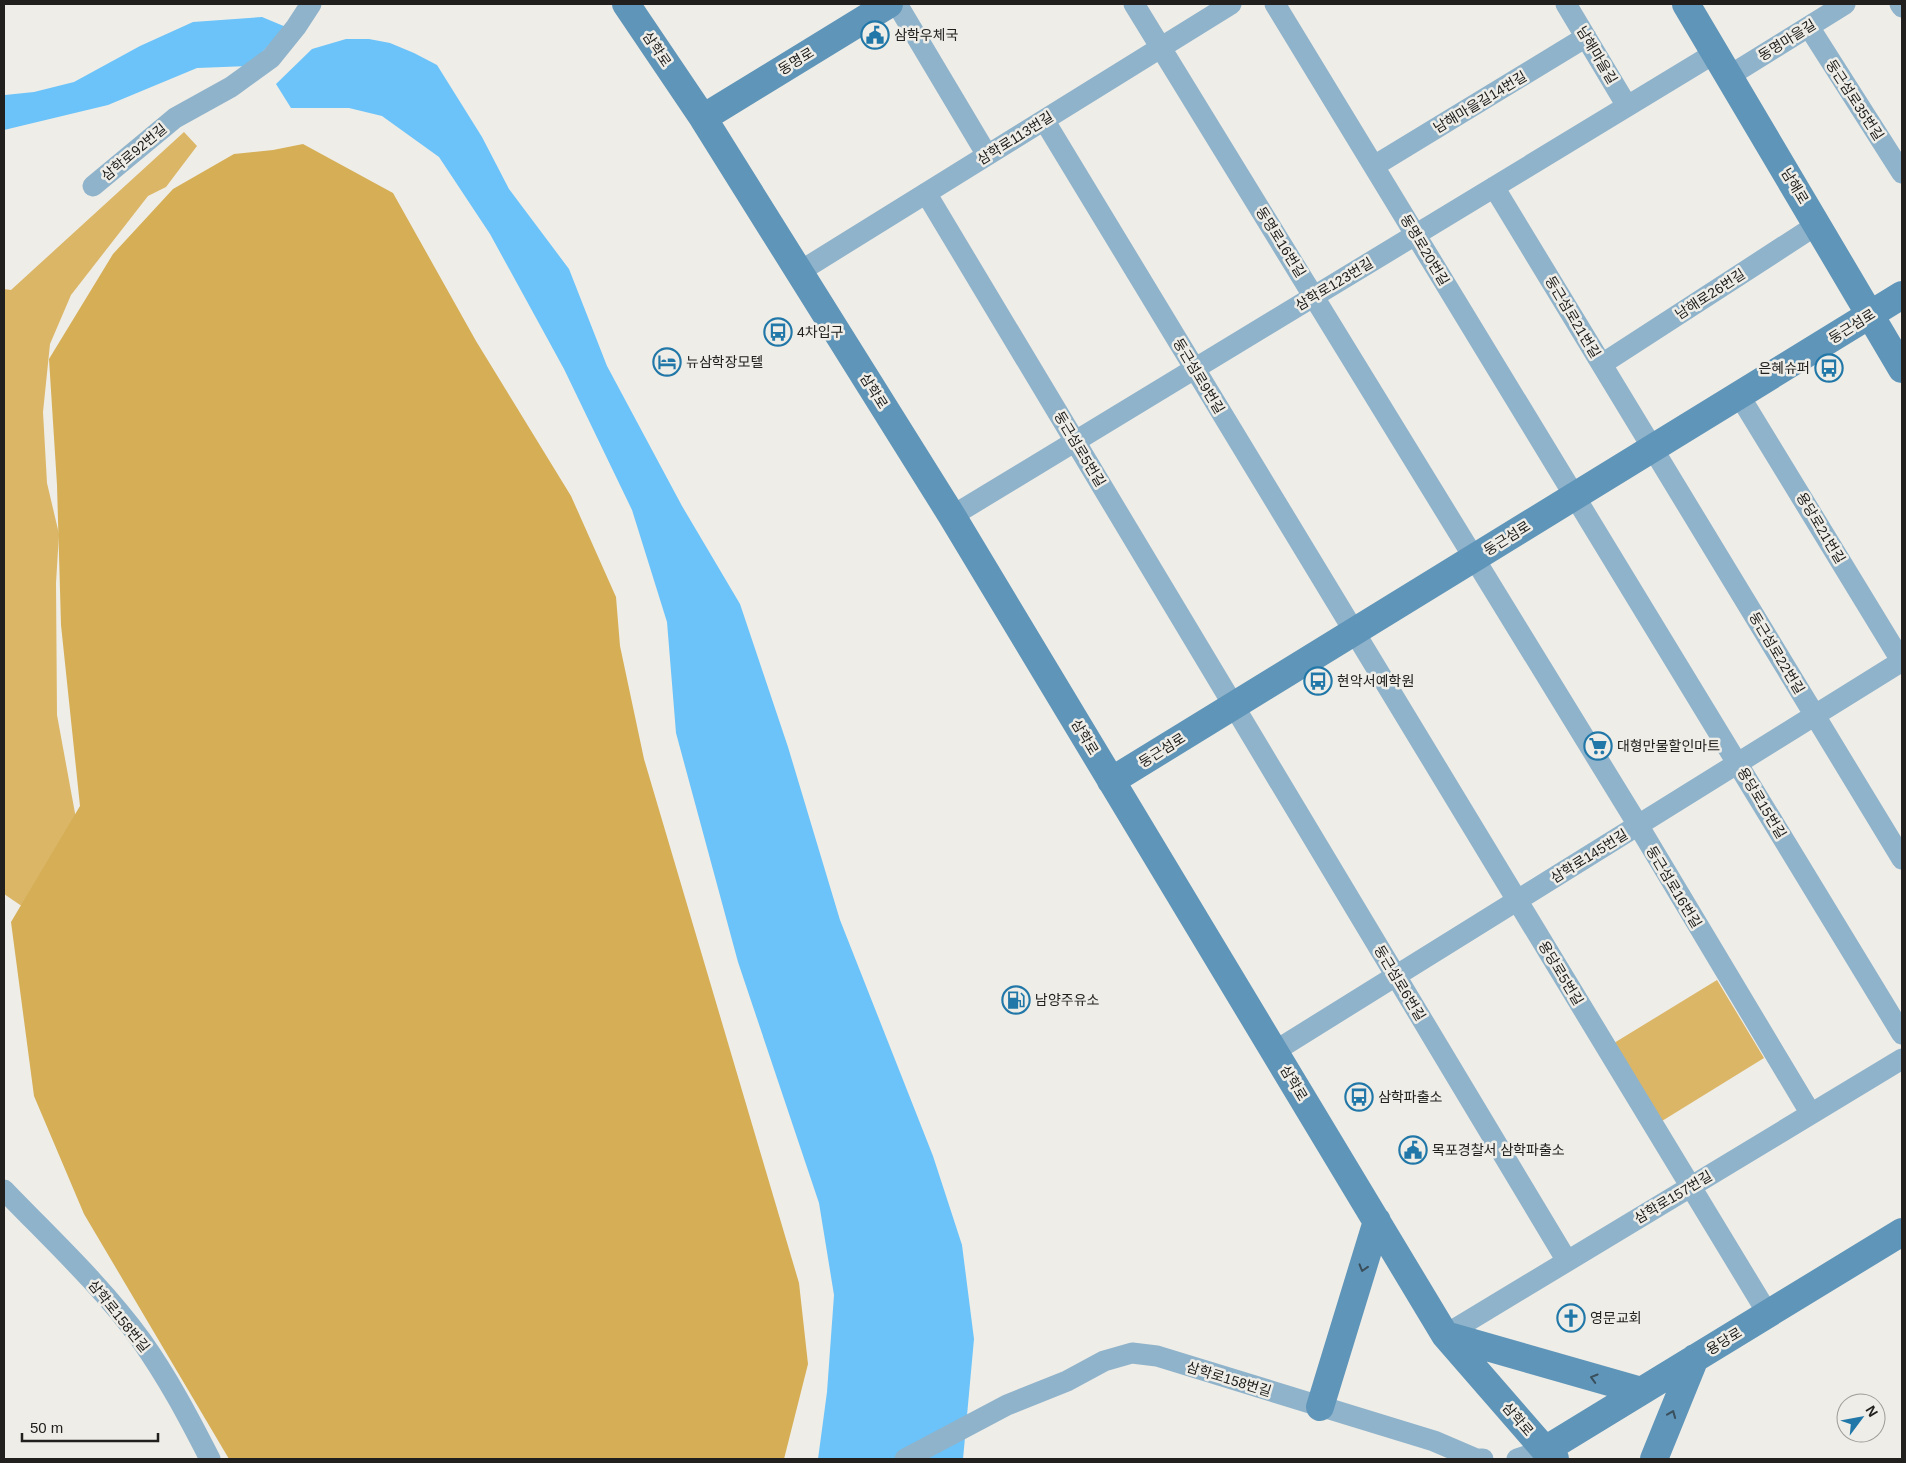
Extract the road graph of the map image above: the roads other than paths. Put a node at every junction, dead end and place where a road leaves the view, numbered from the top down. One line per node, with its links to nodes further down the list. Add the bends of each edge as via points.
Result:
1 (311, 4): 23 (street, 삼학로92번길, via 271,58 230,87 175,118)
2 (626, 4): 18 (street, 삼학로)
3 (1134, 4): 14 (street, 동명로16번길)
4 (1230, 4): 14 (street, 삼학로113번길)
5 (1275, 4): 21 (street, 동명로20번길)
6 (1566, 4): 13 (street, 남해마을길)
7 (1686, 4): 15 (street, 남해로)
8 (1845, 4): 12 (street, 동명마을길)
9 (1900, 4): 11 (street)
10 (882, 6): 18 (street, 동명로); 20 (street)
11 (1902, 7)
12 (1809, 27): 16 (street, 동명마을길); 22 (street, 둥근섬로35번길)
13 (1586, 37): 17 (street, 남해마을길); 21 (street, 남해마을길14번길)
14 (1161, 47): 19 (street, 삼학로113번길); 30 (street, 동명로16번길)
15 (1715, 53): 16 (street, 남해로); 17 (street, 삼학로123번길)
16 (1729, 76): 26 (street, 남해로)
17 (1628, 106): 24 (street, 삼학로123번길)
18 (704, 118): 28 (street, 삼학로)
19 (1044, 120): 20 (street, 삼학로113번길); 33 (street, 둥근섬로9번길)
20 (987, 155): 25 (street, 삼학로113번길)
21 (1374, 166): 27 (street, 동명로20번길)
22 (1902, 172)
23 (93, 186)
24 (1494, 187): 27 (street, 삼학로123번길); 32 (street, 둥근섬로21번길)
25 (926, 193): 28 (street, 삼학로113번길); 36 (street, 둥근섬로5번길)
26 (1818, 224): 31 (street, 남해로); 32 (street, 남해로26번길)
27 (1416, 235): 30 (street, 삼학로123번길); 38 (street, 동명로20번길)
28 (799, 272): 39 (street, 삼학로)
29 (1902, 294): 31 (street, 둥근섬로)
30 (1314, 296): 33 (street, 삼학로123번길); 40 (street, 동명로16번길)
31 (1871, 314): 34 (street, 남해로); 35 (street, 둥근섬로)
32 (1602, 364): 37 (street, 둥근섬로21번길)
33 (1195, 369): 36 (street, 삼학로123번길); 41 (street, 둥근섬로9번길)
34 (1902, 369)
35 (1739, 395): 37 (street, 둥근섬로); 42 (street, 용당로21번길)
36 (1076, 442): 39 (street, 삼학로123번길); 43 (street, 둥근섬로5번길)
37 (1653, 448): 38 (street, 둥근섬로); 44 (street, 둥근섬로22번길)
38 (1575, 496): 40 (street, 둥근섬로); 45 (street, 용당로15번길)
39 (952, 516): 46 (street, 삼학로)
40 (1474, 558): 41 (street, 둥근섬로); 47 (street, 둥근섬로16번길)
41 (1354, 631): 43 (street, 둥근섬로); 49 (street, 용당로5번길)
42 (1902, 661): 44 (street, 삼학로145번길)
43 (1234, 706): 46 (street, 둥근섬로); 50 (street, 둥근섬로6번길)
44 (1815, 715): 45 (street, 삼학로145번길); 48 (street, 둥근섬로22번길)
45 (1738, 764): 47 (street, 삼학로145번길); 51 (street, 용당로15번길)
46 (1111, 781): 52 (street, 삼학로)
47 (1638, 826): 49 (street, 삼학로145번길); 54 (street, 둥근섬로16번길)
48 (1902, 859)
49 (1517, 901): 50 (street, 삼학로145번길); 55 (street, 용당로5번길)
50 (1396, 976): 52 (street, 삼학로145번길); 59 (street, 둥근섬로6번길)
51 (1902, 1034)
52 (1275, 1051): 57 (street, 삼학로)
53 (1902, 1059): 54 (street, 삼학로157번길)
54 (1811, 1114): 55 (street, 삼학로157번길)
55 (1690, 1186): 59 (street, 삼학로157번길); 60 (street, 용당로5번길)
56 (4, 1190): 66 (street, 삼학로158번길, via 140,1339 178,1396)
57 (1377, 1221): 61 (street, 삼학로); 64 (street, one-way to 64)
58 (1902, 1232): 60 (street, 용당로)
59 (1567, 1261): 61 (street, 삼학로157번길)
60 (1768, 1314): 62 (street, 용당로)
61 (1445, 1335): 63 (street, one-way to 61); 65 (street, 삼학로)
62 (1695, 1358): 63 (street, 용당로); 70 (street, one-way to 62)
63 (1641, 1391): 65 (street, 용당로)
64 (1320, 1407): 67 (street, 삼학로158번길, via 1157,1356 1132,1353 1104,1361 1007,1405); 68 (street, 삼학로158번길)
65 (1550, 1454): 69 (street)
66 (210, 1459)
67 (905, 1459)
68 (1483, 1459)
69 (1517, 1459)
70 (1654, 1459)

